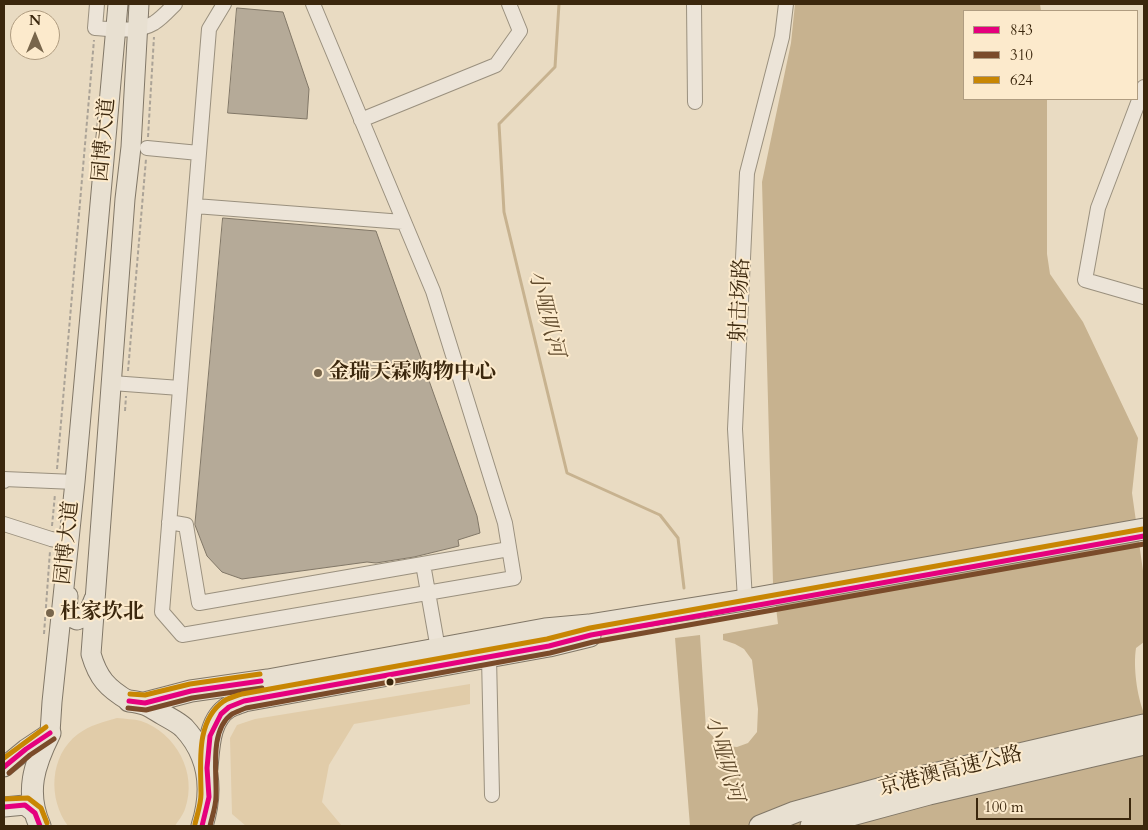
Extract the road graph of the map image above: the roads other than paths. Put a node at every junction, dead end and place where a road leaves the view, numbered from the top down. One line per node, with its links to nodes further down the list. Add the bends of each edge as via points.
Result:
1 (97, 4): 11 (street, via 95,28)
2 (118, 4): 11 (main road, 园博大道)
3 (139, 4): 10 (main road, 园博大道)
4 (175, 4): 10 (street)
5 (224, 4): 18 (street, via 209,29)
6 (313, 4): 16 (street)
7 (509, 4): 16 (street, via 520,31 496,65)
8 (694, 4): 15 (street)
9 (786, 4): 36 (street, 射击场路, via 782,37 747,173 735,429)
10 (146, 26): 11 (street); 13 (main road, 园博大道)
11 (116, 30): 12 (main road, 园博大道)
12 (110, 84): 13 (main road, via 118,75 129,76); 25 (main road, 园博大道)
13 (135, 87): 22 (main road, 园博大道)
14 (1144, 87): 21 (street, via 1098,208 1085,280)
15 (695, 102)
16 (361, 120): 20 (street)
17 (147, 148): 18 (street)
18 (199, 152): 19 (street)
19 (195, 206): 20 (street); 23 (street)
20 (404, 222): 31 (street, via 433,291 505,523)
21 (1144, 297)
22 (119, 384): 23 (street); 35 (main road, 园博大道)
23 (180, 388): 26 (street)
24 (4, 481): 25 (street)
25 (65, 481): 30 (main road, 园博大道)
26 (169, 522): 32 (street, via 186,525 199,603); 34 (street, via 162,612 182,635)
27 (4, 524): 30 (street)
28 (1144, 529): 36 (highway)
29 (1144, 536): 36 (highway)
30 (60, 540): 33 (main road, 园博大道)
31 (509, 549): 32 (street); 34 (street, via 514,578)
32 (423, 564): 34 (street)
33 (66, 565): 35 (main road, via 69,587 67,610 73,618 84,617); 41 (main road, 园博大道)
34 (429, 593): 37 (street)
35 (95, 597): 39 (main road, 园博大道, via 91,654 96,671 107,685)
36 (758, 600): 37 (highway, via 545,629); 38 (highway)
37 (438, 649): 39 (highway)
38 (488, 657): 44 (highway, via 244,701 221,714 210,736); 45 (street)
39 (137, 702): 44 (highway, via 183,727 198,746)
40 (1144, 726): 49 (highway, 京港澳高速公路, via 924,776 795,812)
41 (50, 733): 43 (main road); 47 (highway, via 38,756 32,784)
42 (1144, 744): 50 (highway, 京港澳高速公路, via 929,794)
43 (4, 767)
44 (207, 768): 48 (highway, via 209,797)
45 (492, 796)
46 (4, 807): 47 (main road, via 25,805)
47 (38, 820)
48 (203, 826)
49 (760, 826)
50 (811, 826)

